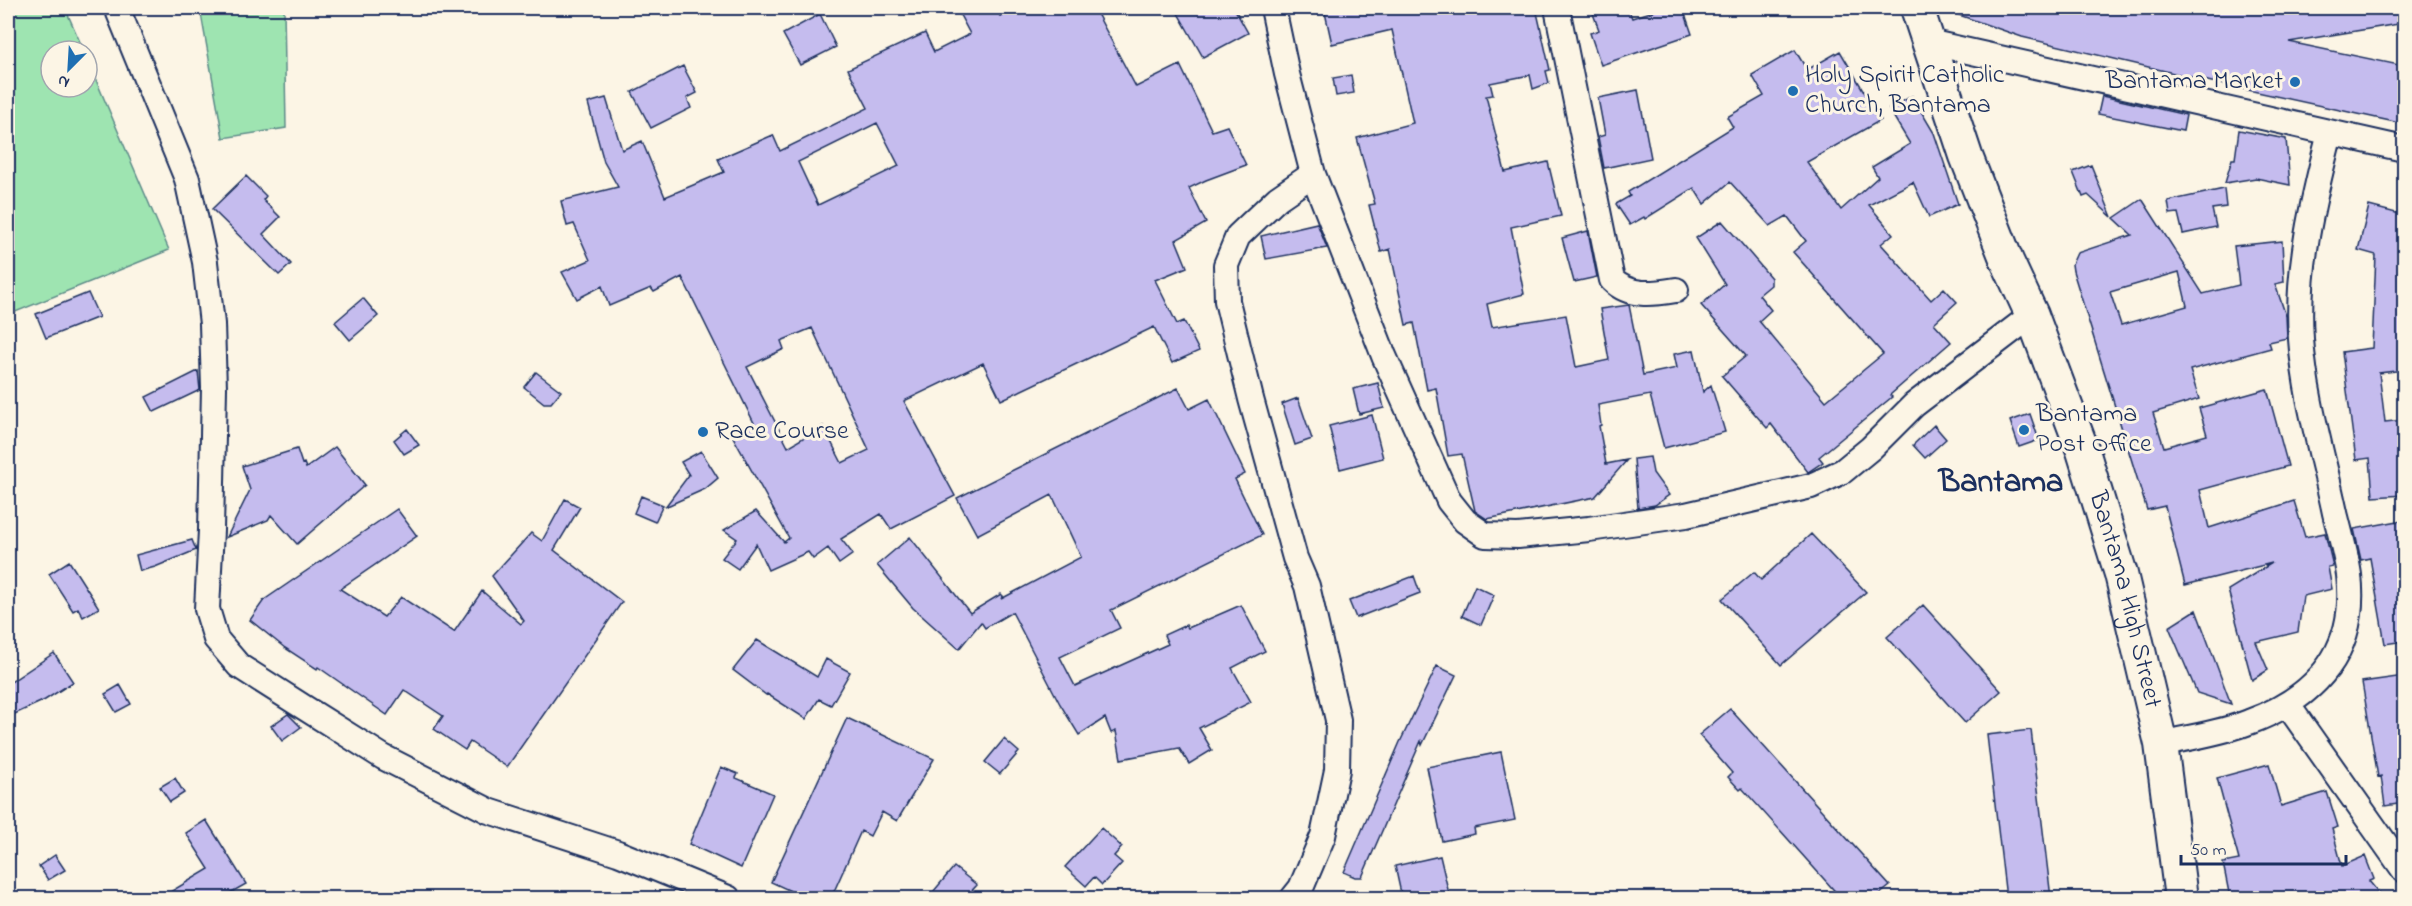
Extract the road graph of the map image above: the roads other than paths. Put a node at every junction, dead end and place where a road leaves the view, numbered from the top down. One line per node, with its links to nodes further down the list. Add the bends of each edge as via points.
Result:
1 (117, 8): 14 (street, via 187,179 205,262 214,388 207,609 216,639 239,666 383,757 479,806 618,854)
2 (1273, 8): 8 (street)
3 (1557, 8): 9 (street, via 1612,280 1622,289 1648,294)
4 (1917, 8): 5 (main road, Bantama High Street)
5 (1928, 42): 6 (street); 10 (main road, Bantama High Street, via 1966,156)
6 (2330, 133): 7 (street); 11 (street, via 2310,211 2301,338 2349,575 2350,617 2339,652 2315,685)
7 (2404, 149)
8 (1313, 174): 10 (street, via 1384,356 1434,470 1449,501 1465,521 1485,535 1518,536 1686,515 1811,486 1843,471 1914,405); 15 (street, via 1278,198 1238,236 1226,265 1227,301 1234,334 1295,558 1307,586 1338,720 1337,770 1323,836 1302,888)
9 (1676, 290)
10 (2032, 315): 12 (main road, Bantama High Street, via 2083,451 2121,574)
11 (2287, 704): 12 (street, via 2249,723); 13 (street)
12 (2161, 744): 16 (main road, Bantama High Street)
13 (2404, 870)
14 (728, 898)
15 (1293, 898)
16 (2181, 898)

